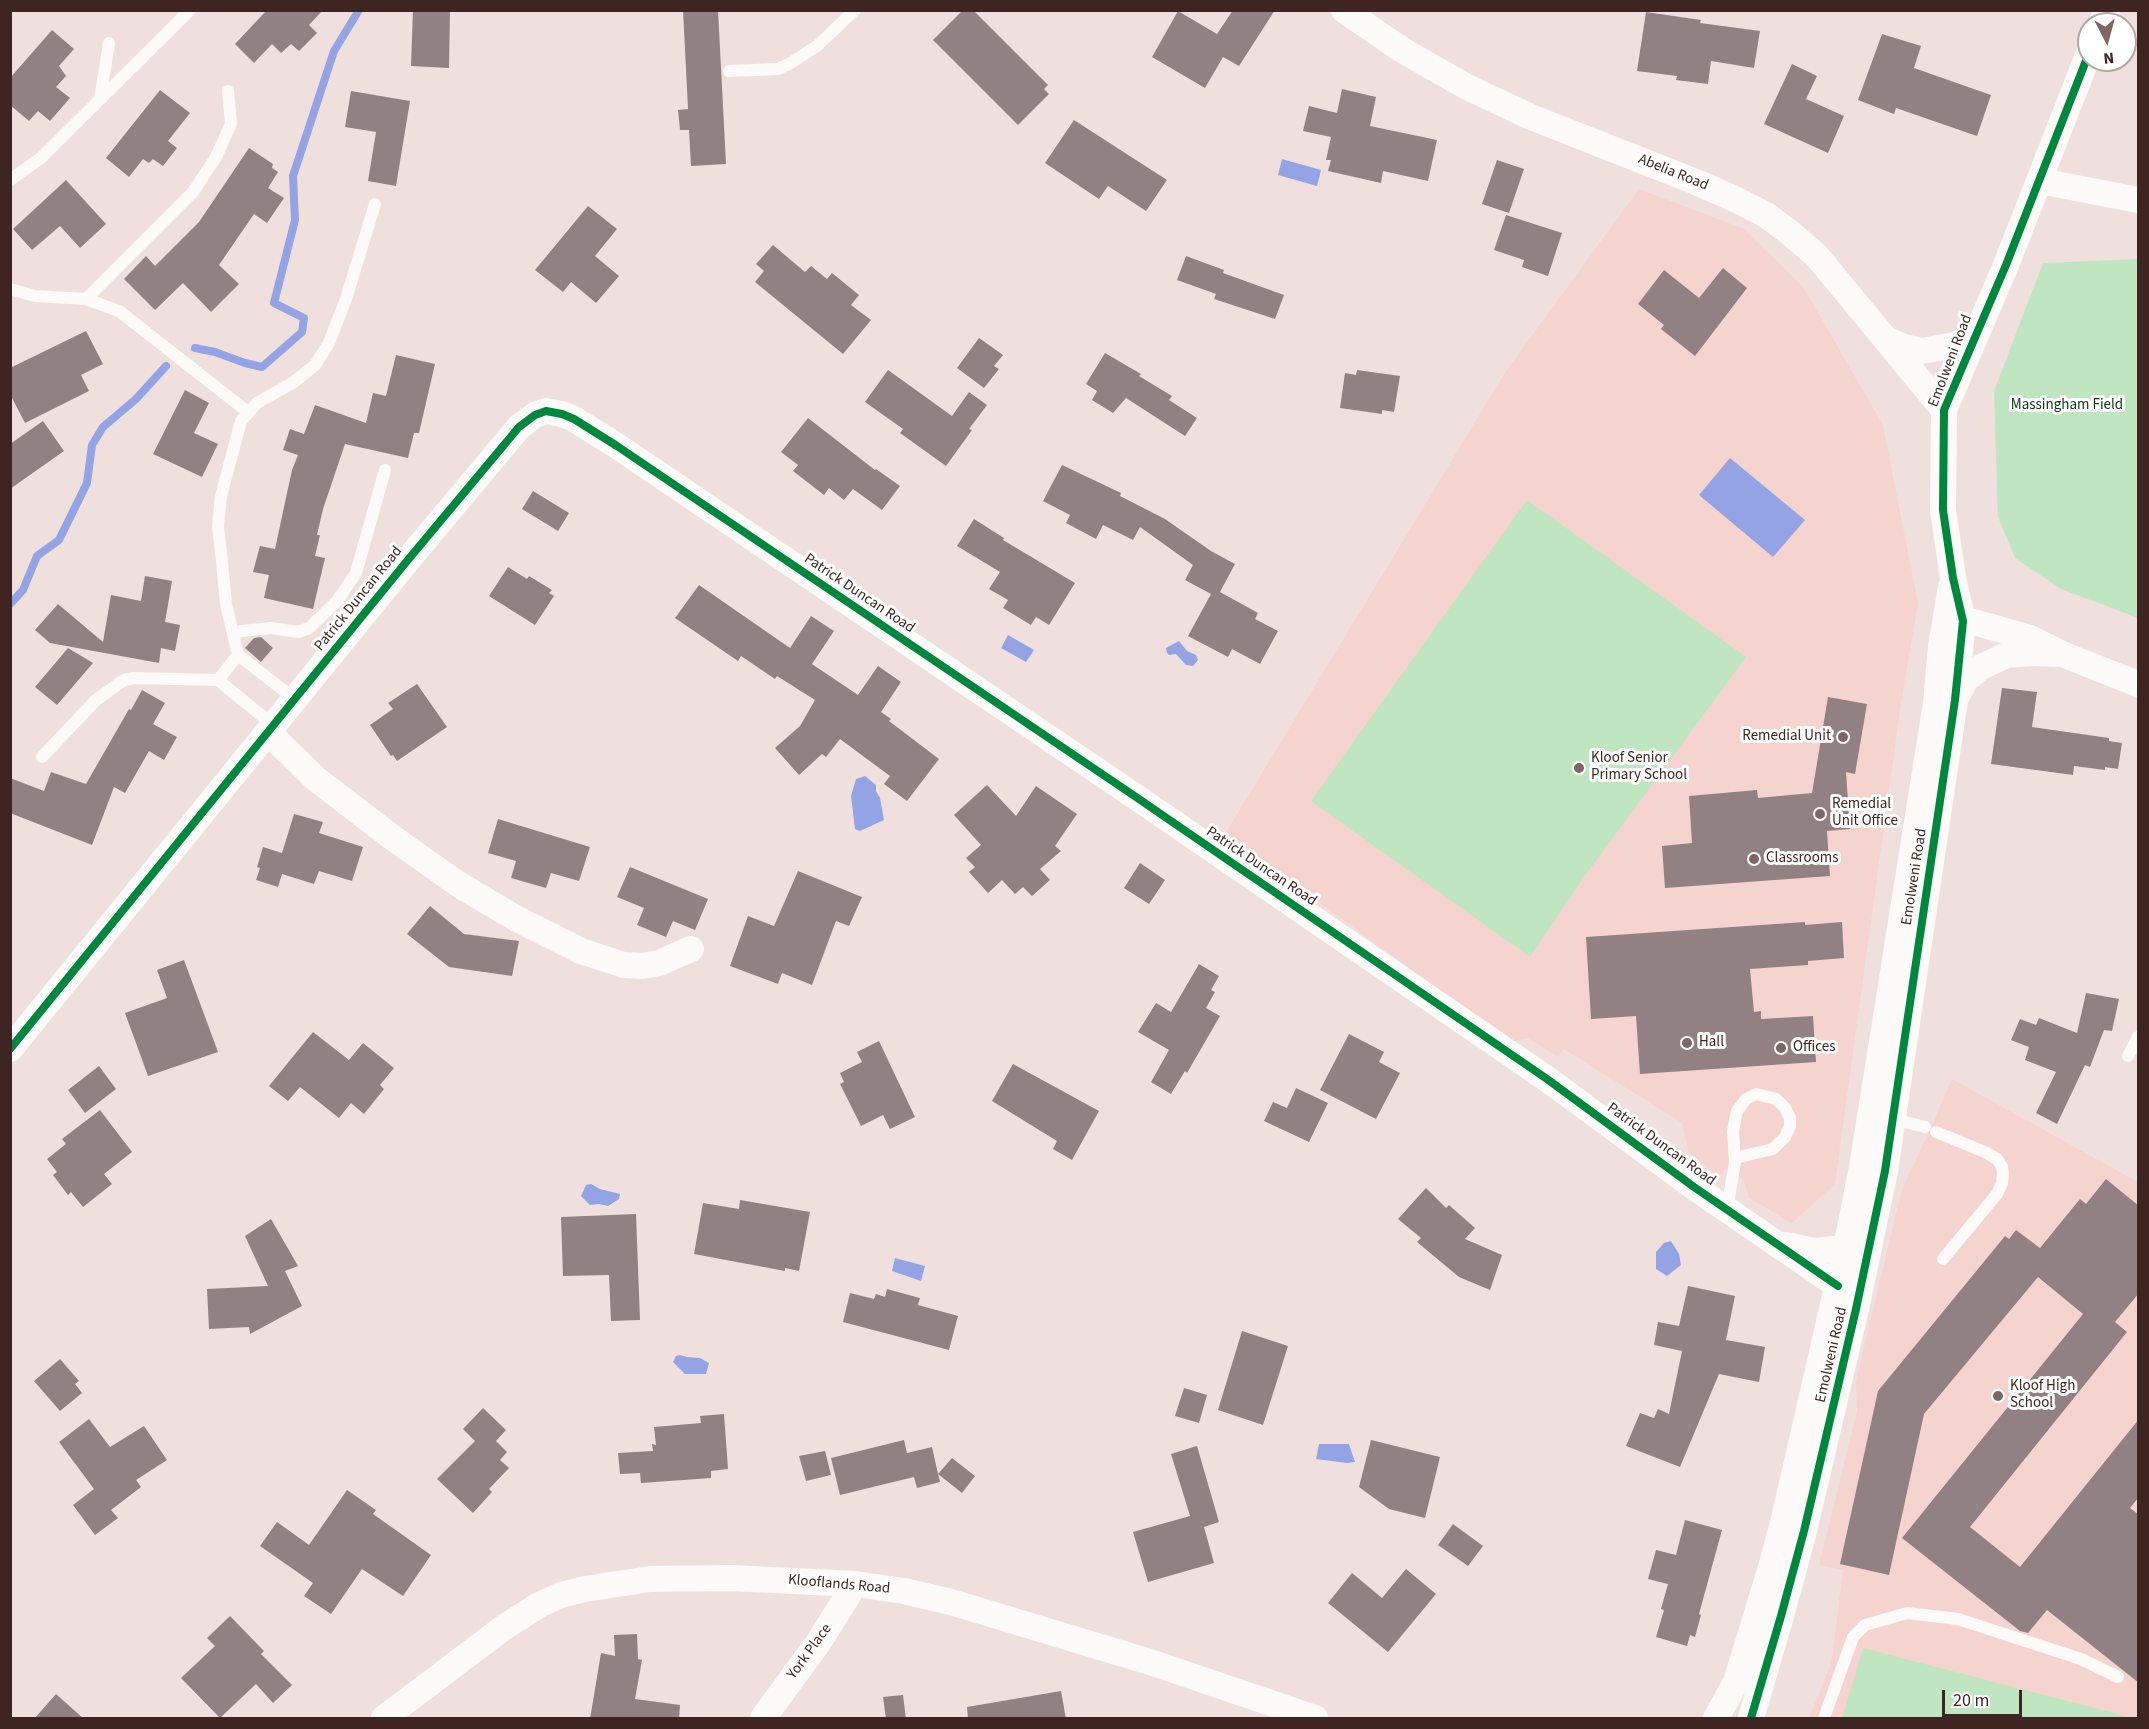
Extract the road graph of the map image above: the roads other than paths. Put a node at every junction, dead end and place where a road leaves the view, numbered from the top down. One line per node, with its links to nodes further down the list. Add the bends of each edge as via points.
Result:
1 (190, 10): 8 (lane)
2 (855, 10): 5 (lane, via 817,46 789,64 778,69)
3 (1344, 10): 16 (street, Abelia Road, via 1402,50 1467,87 1766,215 1816,255)
4 (108, 43): 8 (lane)
5 (729, 71)
6 (2082, 72): 10 (street, Emolweni Road)
7 (228, 91): 14 (lane, via 231,124 216,157 193,192)
8 (100, 99): 9 (lane, via 41,158)
9 (10, 180)
10 (2040, 182): 11 (street); 15 (street, Emolweni Road)
11 (2139, 200)
12 (375, 204): 18 (lane, via 329,343 315,364 294,382)
13 (10, 289): 14 (lane, via 35,296)
14 (86, 298): 18 (lane, via 119,311)
15 (1975, 336): 16 (street, via 1955,345 1921,351); 17 (street, Emolweni Road)
16 (1888, 340): 17 (street, Abelia Road)
17 (1944, 410): 20 (street, Emolweni Road, via 1943,510 1953,578)
18 (248, 412): 21 (lane, via 241,421 228,469 218,526 226,604)
19 (385, 470): 21 (lane, via 356,573 337,601 309,628 298,632 271,628)
20 (1954, 620): 22 (street, via 2030,638); 27 (street, Emolweni Road); 38 (street, Emolweni Road, via 1930,737)
21 (233, 632): 23 (lane)
22 (2062, 654): 25 (street); 27 (street, via 2007,655 1966,679)
23 (238, 655): 24 (lane); 26 (lane)
24 (218, 680): 28 (lane); 29 (lane, via 124,680 96,700)
25 (2139, 684)
26 (295, 699): 28 (street, Patrick Duncan Road); 36 (street, Patrick Duncan Road, via 519,428 546,411 562,414 617,446 1136,797 1547,1079)
27 (1955, 700): 34 (street, Emolweni Road)
28 (271, 729): 30 (street, via 316,779 458,884 517,919 581,951 624,965 659,963); 32 (street, Patrick Duncan Road)
29 (42, 757)
30 (691, 949)
31 (2139, 1037): 33 (lane)
32 (10, 1049)
33 (2128, 1056)
34 (1892, 1119): 39 (lane, via 1985,1152 2002,1167 1997,1194); 47 (street, Emolweni Road, via 1854,1320 1804,1531)
35 (1735, 1158): 35 (lane, via 1733,1131 1737,1111 1756,1094 1776,1098 1790,1118 1785,1137 1773,1149); 36 (lane)
36 (1727, 1210): 37 (street, Patrick Duncan Road)
37 (1771, 1240): 38 (street, via 1814,1251); 40 (street, Patrick Duncan Road)
38 (1846, 1248): 40 (street, Emolweni Road)
39 (1943, 1259)
40 (1838, 1286): 46 (street, Emolweni Road, via 1772,1564 1736,1682)
41 (855, 1584): 43 (street, Klooflands Road, via 650,1579 561,1595 503,1628); 44 (street, York Place); 45 (street, Klooflands Road, via 962,1605 1150,1662)
42 (2118, 1677): 48 (lane, via 2081,1659 1958,1618 1907,1613 1865,1625 1853,1637)
43 (384, 1719)
44 (763, 1719)
45 (1315, 1719)
46 (1716, 1719)
47 (1751, 1719)
48 (1824, 1719)

